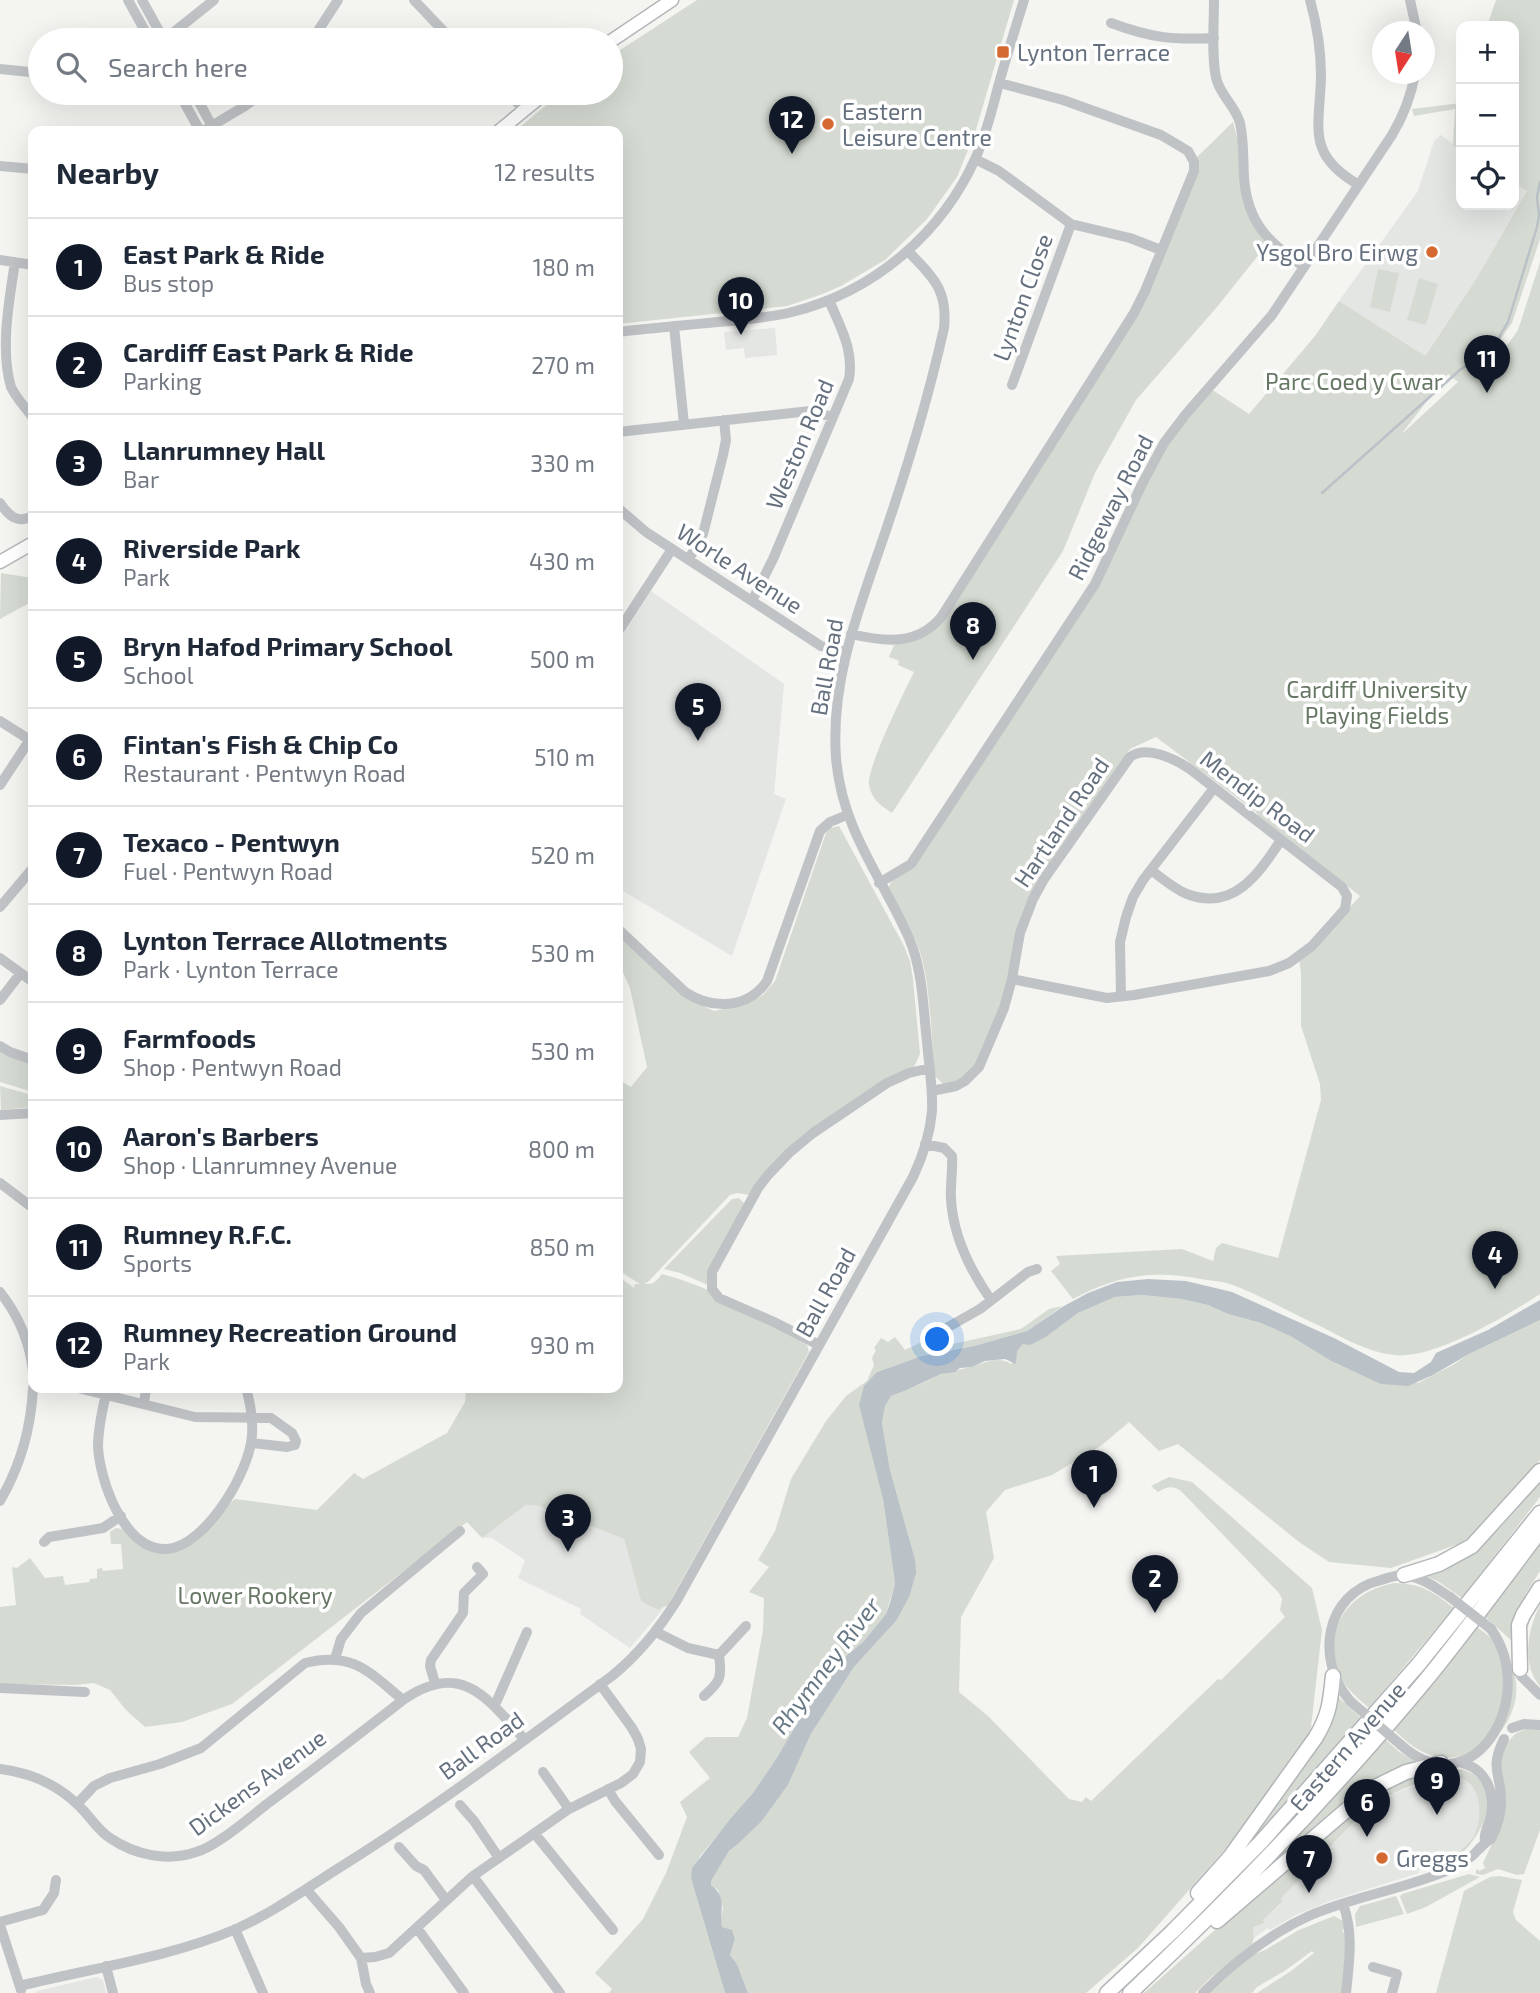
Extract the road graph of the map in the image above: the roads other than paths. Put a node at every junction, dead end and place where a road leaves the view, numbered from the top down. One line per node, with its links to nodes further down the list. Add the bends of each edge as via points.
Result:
1 (128, 0): 13 (street)
2 (142, 0): 14 (street)
3 (215, 0): 15 (street)
4 (338, 0): 16 (street)
5 (414, 0): 17 (street)
6 (672, 0): 18 (main road)
7 (1024, 0): 22 (street)
8 (1214, 0): 19 (street)
9 (1310, 0): 37 (street, via 1320,48 1318,138 1334,167)
10 (1410, 0): 11 (street)
11 (1415, 21)
12 (1111, 23): 19 (street, via 1150,36)
13 (143, 28)
14 (157, 28)
15 (179, 28)
16 (320, 28)
17 (441, 28)
18 (623, 33)
19 (1214, 38): 44 (street, via 1218,84 1240,123 1249,206 1270,242)
20 (0, 69): 21 (street)
21 (28, 72)
22 (1000, 83): 34 (street); 39 (street, via 1088,108 1161,135 1188,151 1194,170)
23 (1413, 84): 37 (street, Ridgeway Road, via 1402,118)
24 (188, 105): 30 (street)
25 (198, 105): 31 (street)
26 (246, 105): 32 (street)
27 (520, 105): 29 (street)
28 (531, 105): 29 (main road)
29 (525, 110): 33 (main road)
30 (203, 126)
31 (205, 126)
32 (212, 126)
33 (505, 126)
34 (975, 159): 38 (street); 40 (street, via 950,204)
35 (0, 166): 36 (street)
36 (28, 169)
37 (1359, 185): 44 (street, Ridgeway Road)
38 (1071, 223): 39 (street); 48 (street, Lynton Close)
39 (1161, 250): 63 (street, via 1134,313 943,616 927,631 906,639)
40 (908, 251): 45 (street, via 876,276); 63 (street, Ball Road, via 937,283 944,328 900,488)
41 (0, 260): 42 (street)
42 (15, 262): 43 (street); 49 (street, via 2,356 13,391)
43 (28, 264)
44 (1304, 267): 75 (street, Ridgeway Road, via 1264,326 1164,443 1084,601 911,864)
45 (829, 300): 46 (street, via 790,313); 50 (street, Weston Road, via 851,362 847,386)
46 (674, 326): 47 (street); 52 (street)
47 (623, 331)
48 (1012, 385)
49 (28, 411)
50 (833, 417): 51 (street, via 810,411); 61 (street, Weston Road)
51 (724, 420): 52 (street); 59 (street, via 723,455 703,534)
52 (684, 424): 53 (street)
53 (623, 431)
54 (0, 503): 56 (street, via 7,514)
55 (623, 512): 58 (street, Worle Avenue)
56 (28, 518)
57 (28, 546): 60 (main road)
58 (672, 549): 59 (street, Worle Avenue); 62 (street)
59 (689, 559): 61 (street, Worle Avenue)
60 (0, 562)
61 (752, 601): 64 (street, Worle Avenue, via 821,646)
62 (623, 624)
63 (851, 634): 64 (street, Ball Road)
64 (846, 652): 71 (street, Ball Road, via 835,740)
65 (0, 721): 66 (street)
66 (28, 735)
67 (28, 742): 69 (street)
68 (1137, 752): 70 (street, Mendip Road, via 1179,762); 81 (street, Hartland Road, via 1038,888 1020,933)
69 (0, 785)
70 (1214, 788): 72 (street, Mendip Road); 73 (street)
71 (847, 815): 75 (street, Ball Road); 77 (street, via 820,831 770,974 763,988 749,998 723,1005 695,999)
72 (1281, 840): 73 (street, via 1253,879 1222,897 1187,894); 82 (street, Mendip Road, via 1348,896 1345,909 1312,946 1284,966 1255,975)
73 (1151, 870): 82 (street, via 1133,897 1123,926)
74 (28, 874): 76 (street)
75 (879, 883): 86 (street, Ball Road, via 916,956)
76 (0, 906)
77 (623, 934)
78 (0, 958): 79 (street)
79 (20, 974): 80 (street); 83 (street)
80 (28, 979)
81 (1012, 979): 82 (street, via 1095,997); 87 (street, Hartland Road, via 979,1067 956,1086)
82 (1121, 996)
83 (0, 1000)
84 (0, 1046): 85 (street)
85 (28, 1058)
86 (930, 1068): 87 (street, Ball Road); 97 (street, via 887,1083 789,1153 762,1182 712,1272 711,1286 719,1298)
87 (932, 1091): 90 (street, Ball Road)
88 (28, 1113): 89 (street)
89 (0, 1115)
90 (925, 1144): 95 (street, via 944,1148 952,1156 954,1224 968,1264); 97 (street, Ball Road, via 913,1177)
91 (0, 1183): 92 (street)
92 (28, 1204)
93 (1037, 1269): 95 (street)
94 (0, 1292): 98 (street)
95 (991, 1300): 96 (street)
96 (934, 1335)
97 (819, 1345): 119 (street, Ball Road)
98 (28, 1348)
99 (33, 1393): 108 (street, via 26,1440)
100 (101, 1393): 103 (street)
101 (145, 1393): 104 (street)
102 (247, 1393): 105 (street)
103 (106, 1394): 104 (street); 110 (street, via 99,1456)
104 (144, 1404): 105 (street, via 195,1417)
105 (251, 1418): 106 (street); 106 (street, via 271,1418 296,1441 287,1447)
106 (251, 1443): 110 (street, via 226,1502 186,1542 156,1548 130,1531)
107 (1540, 1471): 115 (highway, via 1472,1546 1439,1564)
108 (2, 1494)
109 (1540, 1513): 160 (highway, Eastern Avenue, via 1418,1665 1261,1842)
110 (121, 1516): 113 (street, via 103,1528)
111 (460, 1531): 121 (street, via 361,1614 341,1639)
112 (1540, 1531): 161 (highway, Eastern Avenue, via 1430,1675 1352,1766)
113 (44, 1542)
114 (477, 1567): 124 (street, via 483,1574 464,1593 463,1613 431,1660)
115 (1404, 1575): 122 (street, bridge, via 1421,1579 1491,1629 1513,1652); 123 (street, via 1373,1581 1356,1590 1338,1611 1329,1636)
116 (1540, 1588): 122 (highway, via 1519,1625)
117 (746, 1626): 120 (street)
118 (527, 1632): 132 (street)
119 (656, 1632): 120 (street, via 688,1648); 125 (street, Ball Road, via 631,1660)
120 (719, 1655): 129 (street, via 720,1679)
121 (335, 1660): 131 (street, via 364,1668); 143 (street, via 305,1663 201,1748 110,1778 94,1786)
122 (1520, 1672): 128 (street); 130 (street)
123 (1333, 1676): 139 (street, bridge, via 1350,1701 1401,1745 1421,1758); 160 (highway, via 1326,1720 1316,1737 1230,1857 1186,1907)
124 (435, 1683): 131 (street, Dickens Avenue); 132 (street, via 458,1684)
125 (600, 1684): 136 (street, Ball Road); 142 (street, via 632,1728 641,1749 633,1774)
126 (0, 1688): 127 (street)
127 (85, 1692)
128 (1540, 1695)
129 (704, 1696)
130 (1522, 1697)
131 (403, 1700): 143 (street, Dickens Avenue, via 199,1852 173,1857 127,1848 107,1837)
132 (495, 1705): 136 (street)
133 (1518, 1714): 135 (street)
134 (1540, 1725): 135 (street)
135 (1512, 1728): 137 (street)
136 (524, 1739): 153 (street, Ball Road, via 422,1814)
137 (1504, 1739): 138 (street, via 1491,1751); 147 (street, via 1496,1766 1500,1814 1491,1839)
138 (1461, 1762): 139 (street); 147 (street, via 1478,1770 1491,1793)
139 (1441, 1763): 161 (highway, via 1406,1772 1371,1789 1208,1929)
140 (0, 1769): 143 (street, Dickens Avenue, via 39,1778)
141 (543, 1772): 145 (street)
142 (608, 1789): 145 (street); 149 (street)
143 (77, 1804)
144 (460, 1805): 150 (street)
145 (569, 1809): 146 (street)
146 (535, 1834): 150 (street); 159 (street)
147 (1485, 1842): 155 (street, via 1467,1861 1450,1870)
148 (399, 1846): 154 (street)
149 (659, 1856)
150 (499, 1858): 151 (street)
151 (473, 1876): 154 (street); 170 (street)
152 (56, 1880): 156 (street, via 43,1910)
153 (306, 1889): 158 (street, Ball Road); 162 (street)
154 (446, 1900): 157 (street)
155 (1343, 1904): 173 (street, via 1312,1915 1261,1944); 174 (street, via 1350,1938)
156 (0, 1923): 165 (street)
157 (417, 1928): 162 (street, via 389,1953); 169 (street)
158 (235, 1929): 163 (street, Ball Road); 167 (street)
159 (613, 1930)
160 (1172, 1932): 171 (highway, Eastern Avenue)
161 (1183, 1944): 172 (highway, Eastern Avenue)
162 (361, 1958): 168 (street)
163 (106, 1966): 165 (street, Ball Road); 166 (street)
164 (1373, 1967): 175 (street, via 1397,1974)
165 (21, 1990)
166 (113, 1993)
167 (263, 1993)
168 (370, 1993)
169 (464, 1993)
170 (560, 1993)
171 (1107, 1993)
172 (1130, 1993)
173 (1203, 1993)
174 (1346, 1993)
175 (1392, 1993)

